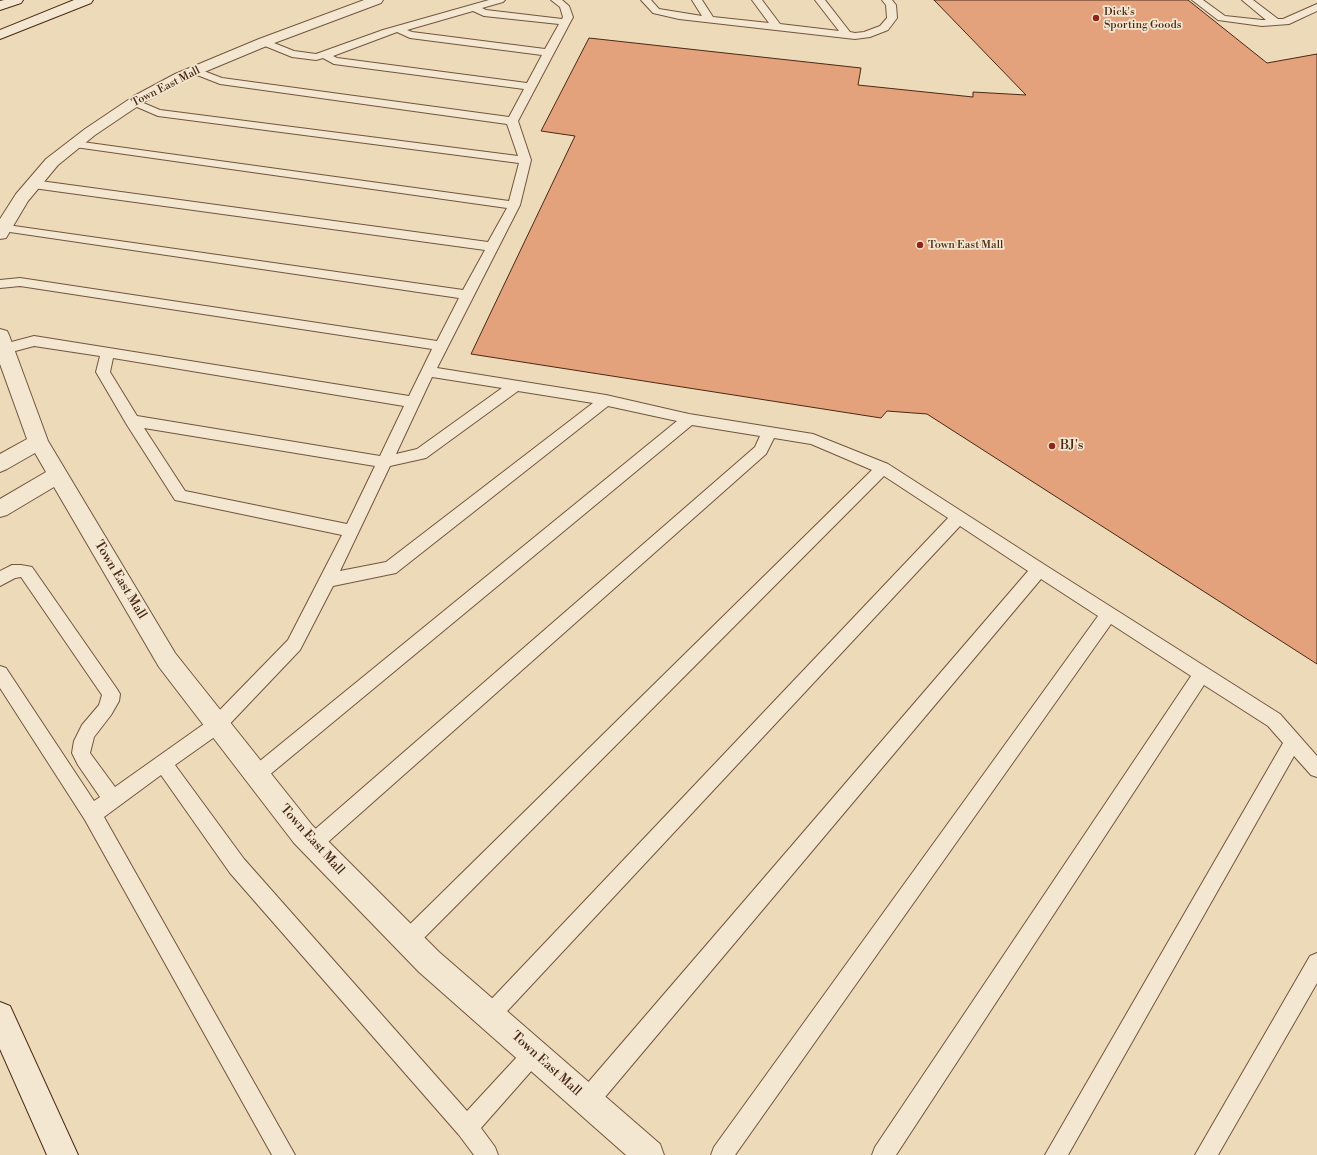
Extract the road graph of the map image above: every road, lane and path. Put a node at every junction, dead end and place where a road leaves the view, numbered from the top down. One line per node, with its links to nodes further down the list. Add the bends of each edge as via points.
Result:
1 (16, 0): 14 (street)
2 (86, 0): 22 (street)
3 (376, 0): 24 (street, Town East Mall)
4 (500, 0): 16 (lane)
5 (556, 0): 18 (lane, via 564,6 568,16)
6 (646, 0): 17 (lane, via 656,11)
7 (697, 0): 17 (lane)
8 (757, 0): 20 (lane)
9 (820, 0): 23 (lane)
10 (887, 0): 23 (lane, via 891,5 892,18 884,28 866,35)
11 (1197, 0): 19 (lane, via 1222,18)
12 (1247, 0): 19 (lane)
13 (1310, 0): 15 (lane)
14 (0, 6)
15 (1317, 6): 19 (lane, via 1285,22)
16 (474, 8): 18 (lane, via 484,12); 21 (lane)
17 (710, 20): 20 (lane)
18 (565, 22): 25 (lane)
19 (1275, 22)
20 (777, 27): 23 (lane)
21 (398, 29): 25 (lane, via 410,35); 26 (lane)
22 (0, 35)
23 (847, 35)
24 (264, 42): 26 (lane, via 292,54 316,57); 27 (street, Town East Mall)
25 (549, 53): 28 (lane)
26 (325, 55): 28 (lane, via 334,61)
27 (196, 70): 29 (street, Town East Mall); 30 (lane, via 220,81)
28 (531, 86): 30 (lane)
29 (134, 102): 31 (street, Town East Mall); 32 (lane, via 158,113)
30 (512, 121): 32 (lane)
31 (74, 144): 33 (street, Town East Mall, via 52,162); 34 (lane)
32 (525, 160): 34 (lane)
33 (33, 184): 35 (street, Town East Mall); 36 (lane)
34 (514, 205): 36 (lane)
35 (1, 231): 38 (lane)
36 (493, 247): 38 (lane)
37 (0, 284): 40 (lane, via 20,282)
38 (468, 295): 40 (lane)
39 (2, 342): 41 (lane, via 34,341); 49 (street, Town East Mall)
40 (441, 346): 42 (lane)
41 (106, 353): 45 (lane); 47 (lane, via 103,372)
42 (428, 370): 43 (lane); 45 (lane)
43 (516, 385): 44 (lane); 50 (lane, via 420,454)
44 (606, 400): 46 (lane); 59 (lane, via 390,568)
45 (413, 402): 50 (lane)
46 (689, 419): 48 (lane); 67 (lane)
47 (132, 421): 50 (lane); 56 (lane, via 180,496)
48 (770, 432): 52 (lane, via 813,439); 70 (lane, via 761,450)
49 (38, 442): 51 (street); 53 (street, Town East Mall)
50 (384, 462): 56 (lane)
51 (0, 464)
52 (883, 468): 55 (lane); 71 (lane)
53 (58, 475): 54 (street); 63 (street, Town East Mall, via 167,660)
54 (0, 509)
55 (959, 517): 57 (lane); 73 (lane)
56 (352, 530): 59 (lane)
57 (1039, 570): 60 (lane); 76 (lane)
58 (0, 579): 68 (lane, via 12,572 26,572 111,694 108,705 83,741 82,753)
59 (328, 580): 63 (lane, via 294,645)
60 (1109, 614): 62 (lane); 82 (lane)
61 (0, 673): 69 (lane)
62 (1202, 674): 64 (lane, via 1274,720); 83 (lane)
63 (217, 725): 65 (lane); 67 (street, Town East Mall)
64 (1294, 742): 66 (lane); 84 (lane)
65 (164, 764): 68 (lane); 77 (lane, via 236,866)
66 (1317, 769)
67 (256, 775): 70 (street, Town East Mall)
68 (112, 799): 69 (lane)
69 (92, 814): 79 (lane)
70 (312, 844): 71 (street, Town East Mall)
71 (407, 941): 73 (street, Town East Mall)
72 (1317, 963): 85 (lane)
73 (490, 1015): 75 (street, Town East Mall)
74 (0, 1016): 78 (street)
75 (534, 1053): 76 (street, Town East Mall); 77 (lane)
76 (587, 1101): 81 (street, Town East Mall)
77 (467, 1127): 80 (lane)
78 (63, 1155)
79 (284, 1155)
80 (487, 1155)
81 (649, 1155)
82 (722, 1155)
83 (883, 1155)
84 (1056, 1155)
85 (1206, 1155)

